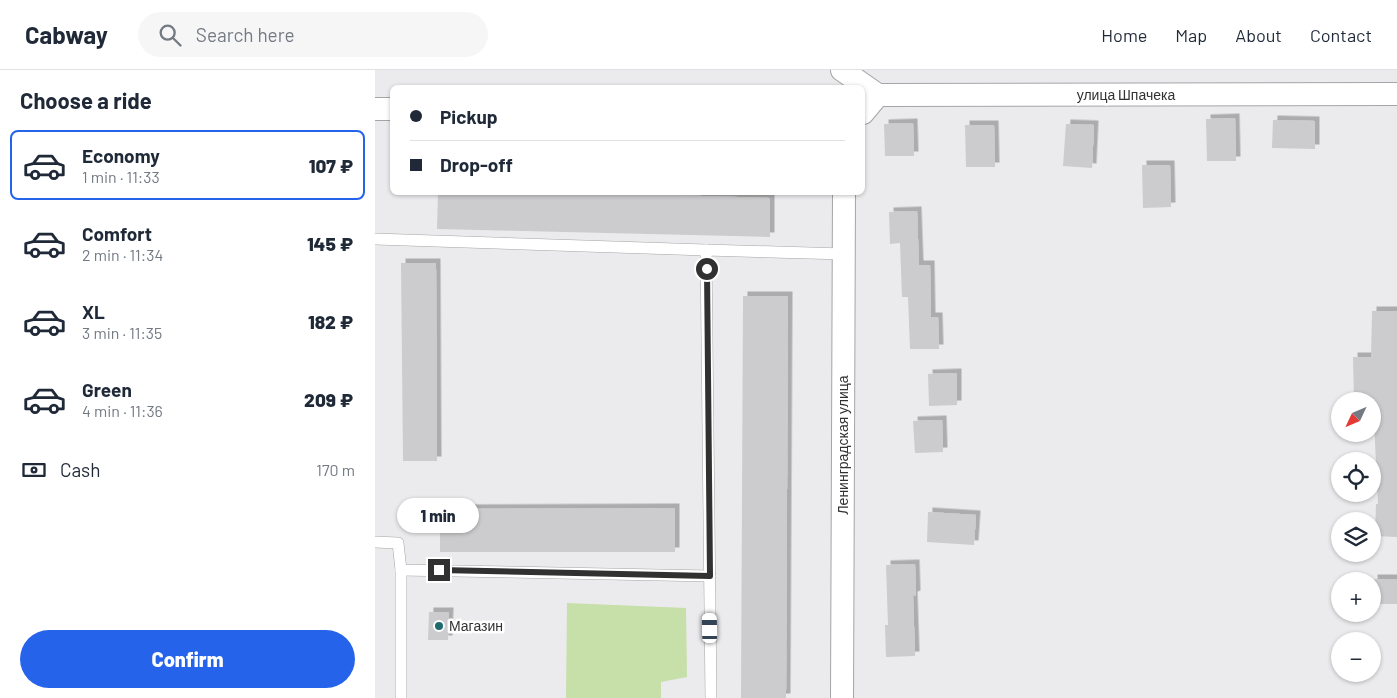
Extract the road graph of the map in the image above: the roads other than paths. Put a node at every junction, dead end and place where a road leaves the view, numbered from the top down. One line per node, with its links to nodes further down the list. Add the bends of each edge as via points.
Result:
1 (835, 70): 3 (street)
2 (842, 70): 4 (street)
3 (833, 85)
4 (864, 85)
5 (865, 86): 7 (street)
6 (1397, 94): 7 (street, улица Шпачека)
7 (878, 95): 10 (street)
8 (375, 108): 9 (street)
9 (390, 109)
10 (865, 111)
11 (843, 195): 14 (street, Ленинградская улица)
12 (375, 239): 13 (lane)
13 (706, 250): 14 (lane); 17 (lane)
14 (844, 254): 20 (street, Ленинградская улица)
15 (375, 542): 16 (lane, via 398,543)
16 (401, 570): 17 (lane); 18 (lane)
17 (710, 576): 19 (lane)
18 (401, 698)
19 (711, 698)
20 (841, 698)

